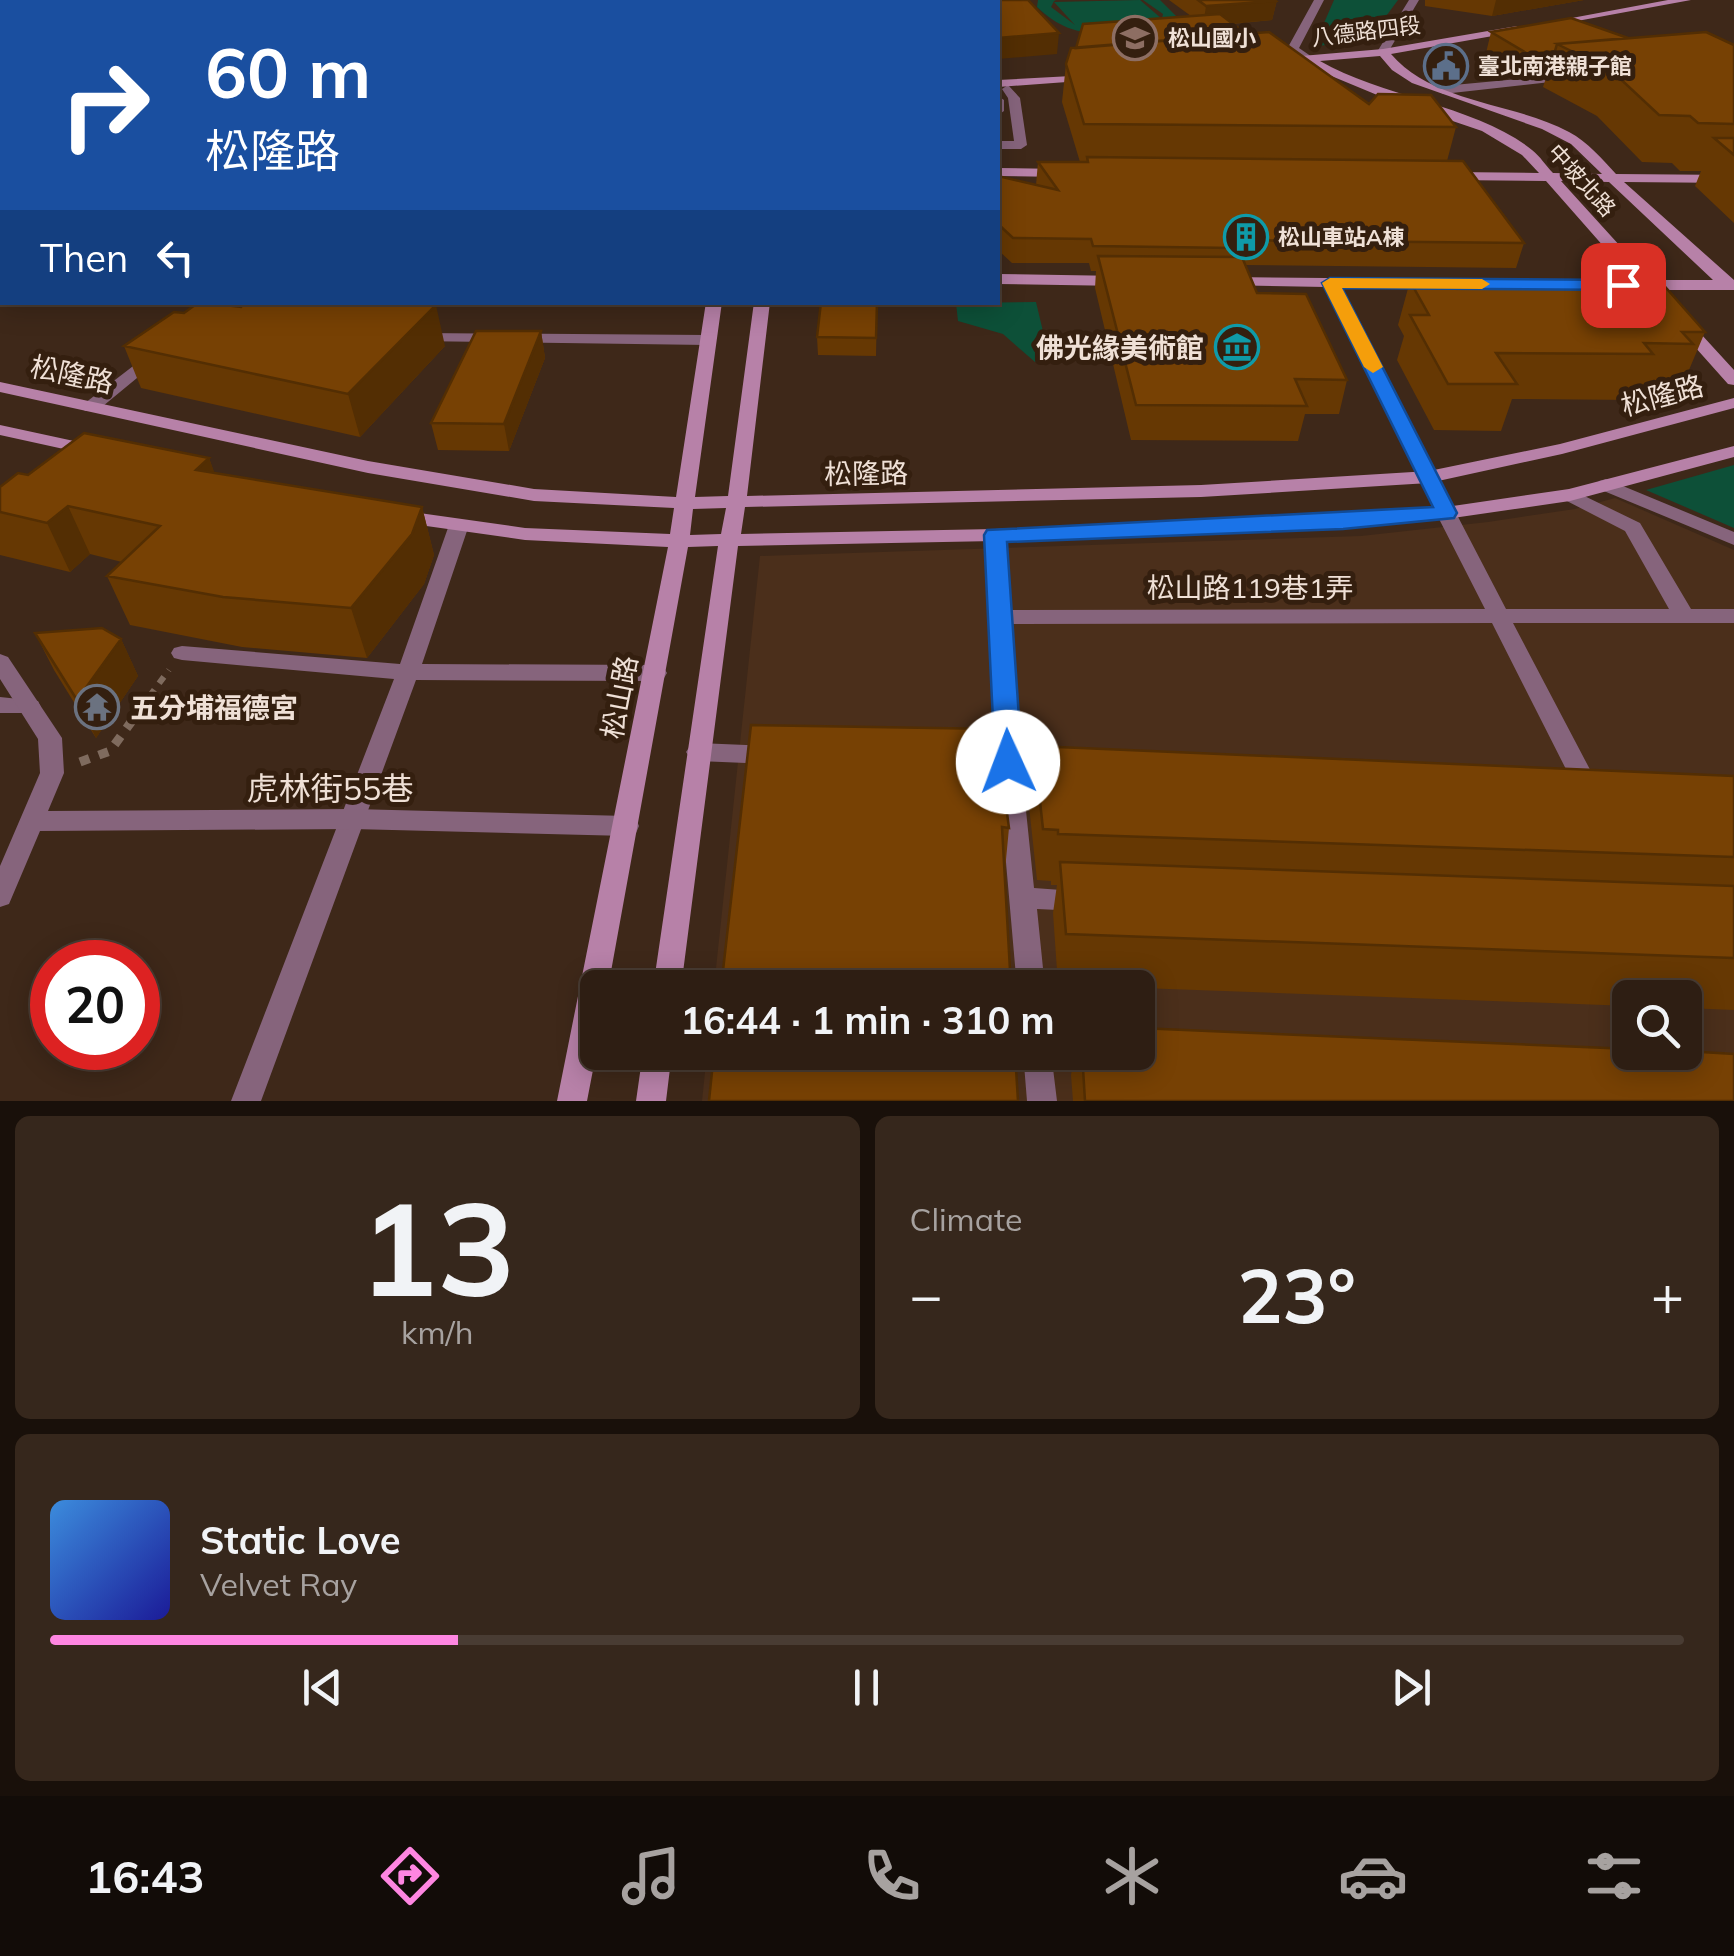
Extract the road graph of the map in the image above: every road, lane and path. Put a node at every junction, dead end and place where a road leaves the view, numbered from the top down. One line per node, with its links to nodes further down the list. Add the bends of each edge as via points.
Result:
1 (1319, 0): 5 (street, via 1293,49)
2 (1414, 0): 4 (street)
3 (1686, 0): 4 (street, 八德路四段)
4 (1383, 52): 5 (street, 八德路四段); 10 (street, 中坡北路, via 1391,67)
5 (1309, 58): 6 (street, 八德路四段); 15 (street, 中坡北路, via 1386,94 1486,128 1527,152)
6 (1271, 62)
7 (1592, 75): 10 (street)
8 (1103, 77): 9 (street)
9 (1000, 87): 11 (street, via 1014,98 1021,144)
10 (1443, 90): 16 (street, 中坡北路, via 1567,136)
11 (1000, 145)
12 (1000, 172): 13 (street)
13 (1077, 174)
14 (1429, 176): 15 (street)
15 (1549, 177): 16 (street); 24 (street, 中坡北路)
16 (1612, 177): 17 (street); 25 (street, 中坡北路)
17 (1734, 178)
18 (1000, 280): 19 (street)
19 (1146, 281)
20 (1206, 282): 21 (street)
21 (1330, 283): 22 (street); 38 (street)
22 (1461, 284)
23 (1615, 285): 24 (street)
24 (1647, 286): 25 (street); 31 (street, 中坡北路)
25 (1732, 288)
26 (713, 305): 29 (street, 松山路)
27 (762, 305): 42 (street)
28 (407, 338): 29 (street)
29 (707, 340): 41 (street, 松山路)
30 (164, 347): 34 (street)
31 (1734, 380)
32 (0, 387): 34 (street, 松隆路)
33 (1734, 403): 38 (street, 松隆路)
34 (91, 407): 41 (street, 松隆路, via 534,495)
35 (0, 430): 37 (street)
36 (1734, 451): 39 (street)
37 (116, 456)
38 (1429, 476): 42 (street, 松隆路, via 1201,491); 43 (street)
39 (1606, 485): 40 (street); 47 (street)
40 (1570, 495): 43 (street); 51 (street, via 1633,527)
41 (684, 503): 42 (street, 松隆路); 49 (street, 松山路)
42 (736, 504): 48 (street)
43 (1446, 513): 46 (street); 50 (street)
44 (386, 514): 45 (street)
45 (459, 524): 49 (street); 56 (street)
46 (995, 535): 48 (street); 53 (street)
47 (1734, 539)
48 (728, 541): 49 (street); 60 (street)
49 (679, 542): 57 (street, 松山路)
50 (1498, 616): 51 (street, 松山路119巷1弄); 53 (street, 松山路119巷1弄); 66 (street)
51 (1684, 616): 52 (street, 松山路119巷1弄)
52 (1734, 616)
53 (1003, 617): 63 (street)
54 (182, 653): 56 (street); 65 (path, via 110,750)
55 (0, 662): 59 (street)
56 (408, 672): 57 (street); 67 (street)
57 (656, 673): 69 (street, 松山路)
58 (0, 706): 59 (street)
59 (30, 706): 65 (street, via 50,738)
60 (698, 752): 61 (street); 74 (street)
61 (793, 756)
62 (950, 760): 63 (street)
63 (1008, 762): 64 (street); 72 (street)
64 (1088, 765)
65 (52, 773): 68 (street)
66 (1584, 781)
67 (353, 819): 68 (street, 虎林街55巷); 69 (street, 虎林街55巷); 78 (street)
68 (34, 821): 70 (street)
69 (627, 826): 79 (street, 松山路)
70 (6, 871): 71 (street)
71 (0, 896)
72 (1022, 898): 73 (street); 75 (street)
73 (1101, 900)
74 (669, 970)
75 (1029, 970)
76 (656, 1070): 80 (street)
77 (1039, 1070): 81 (street)
78 (246, 1101)
79 (572, 1101)
80 (652, 1101)
81 (1042, 1101)

